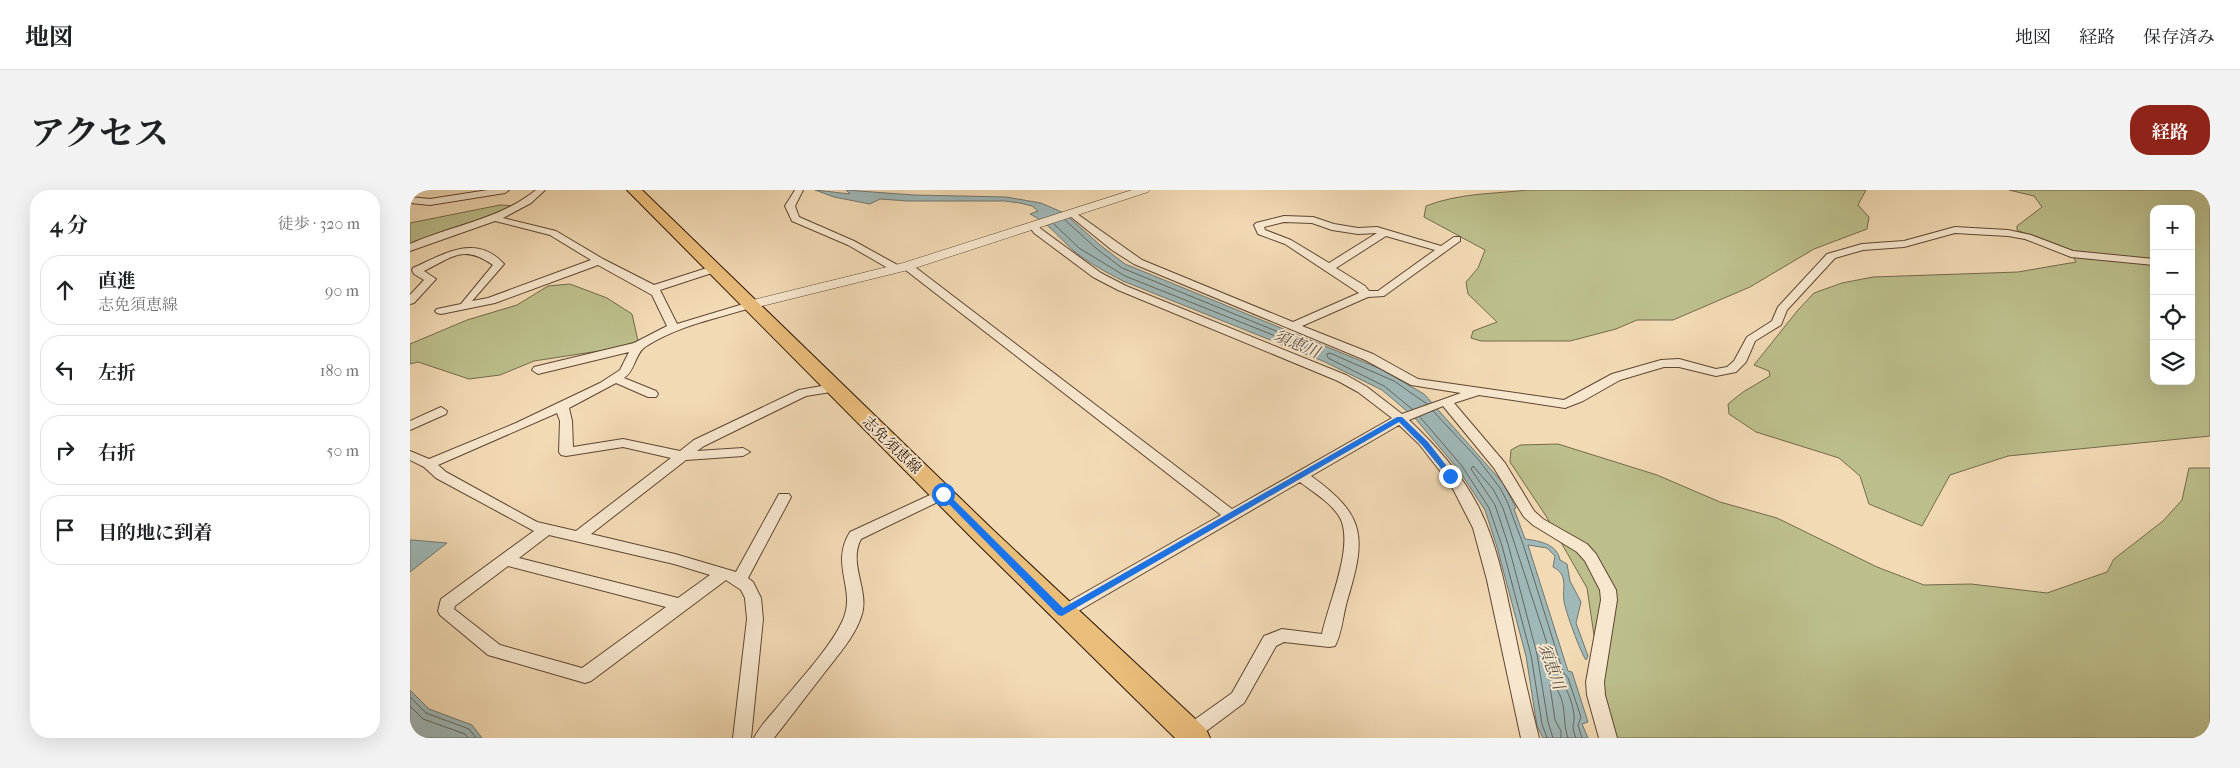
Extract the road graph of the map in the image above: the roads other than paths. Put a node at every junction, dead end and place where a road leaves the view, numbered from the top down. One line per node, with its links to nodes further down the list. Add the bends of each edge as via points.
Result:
1 (505, 190): 6 (street, via 430,202)
2 (541, 190): 8 (street)
3 (634, 190): 18 (main road, 志免須恵線)
4 (799, 190): 16 (street, via 790,206 796,219)
5 (1144, 190): 7 (street)
6 (410, 200)
7 (1071, 214): 9 (street); 25 (street, via 1138,262)
8 (494, 218): 12 (street, via 431,237); 14 (street, via 553,233)
9 (1038, 225): 16 (street); 36 (street, via 1037,230 1096,275 1342,378)
10 (1384, 232): 13 (street); 17 (street); 17 (street, via 1332,227 1307,220 1284,219 1259,225 1262,232 1288,242)
11 (1456, 239): 13 (street)
12 (410, 248)
13 (1442, 249): 20 (street, via 1380,294)
14 (599, 261): 19 (street); 23 (street, via 490,301)
15 (2150, 262): 31 (street, via 2071,254 2018,234 1965,229 1892,246 1862,247 1831,256 1782,309 1780,321 1752,337 1740,364 1724,372 1665,362 1616,376 1565,404)
16 (902, 268): 22 (street); 45 (street)
17 (1329, 268): 20 (street, via 1362,288)
18 (714, 269): 19 (street); 22 (main road, 志免須恵線)
19 (653, 289): 26 (street)
20 (1366, 294): 25 (street)
21 (410, 301): 23 (street, via 431,279 417,270 471,250 499,264)
22 (750, 305): 26 (street); 30 (main road, 志免須恵線)
23 (466, 306): 24 (street)
24 (441, 311)
25 (1294, 325): 31 (street, via 1369,356 1415,382)
26 (673, 328): 27 (street)
27 (638, 346): 28 (street); 29 (street, via 625,372)
28 (538, 370)
29 (616, 379): 32 (street); 34 (street)
30 (833, 388): 40 (street, via 803,393 699,442); 43 (main road, 志免須恵線)
31 (1480, 391): 33 (street)
32 (652, 394)
33 (1443, 402): 36 (street); 56 (street, via 1500,466 1529,514 1582,548 1608,590 1595,682)
34 (562, 407): 40 (street, via 566,421 566,452 623,443); 41 (street)
35 (441, 411): 37 (street)
36 (1400, 418): 42 (street); 55 (street, via 1425,443 1468,499 1480,528)
37 (410, 426)
38 (743, 452): 40 (street)
39 (410, 456): 41 (street)
40 (682, 456): 47 (street)
41 (429, 464): 46 (street, via 441,475 503,510 533,526)
42 (1301, 476): 45 (street); 52 (street, via 1330,497 1348,519 1352,558 1329,641 1282,635 1270,640 1238,698)
43 (943, 494): 51 (main road, 志免須恵線); 54 (street, via 855,536 849,544 848,566 854,613 836,645)
44 (784, 497): 49 (street, via 746,570)
45 (1230, 515): 51 (street)
46 (547, 529): 47 (street); 48 (street)
47 (579, 536): 49 (street)
48 (506, 560): 50 (street); 50 (street, via 447,603 446,611 494,650 585,676)
49 (731, 576): 50 (street); 53 (street, via 747,586 753,598 755,619)
50 (681, 605)
51 (1062, 612): 52 (main road, 志免須恵線)
52 (1193, 736)
53 (742, 738)
54 (763, 738)
55 (1530, 738)
56 (1608, 738)

